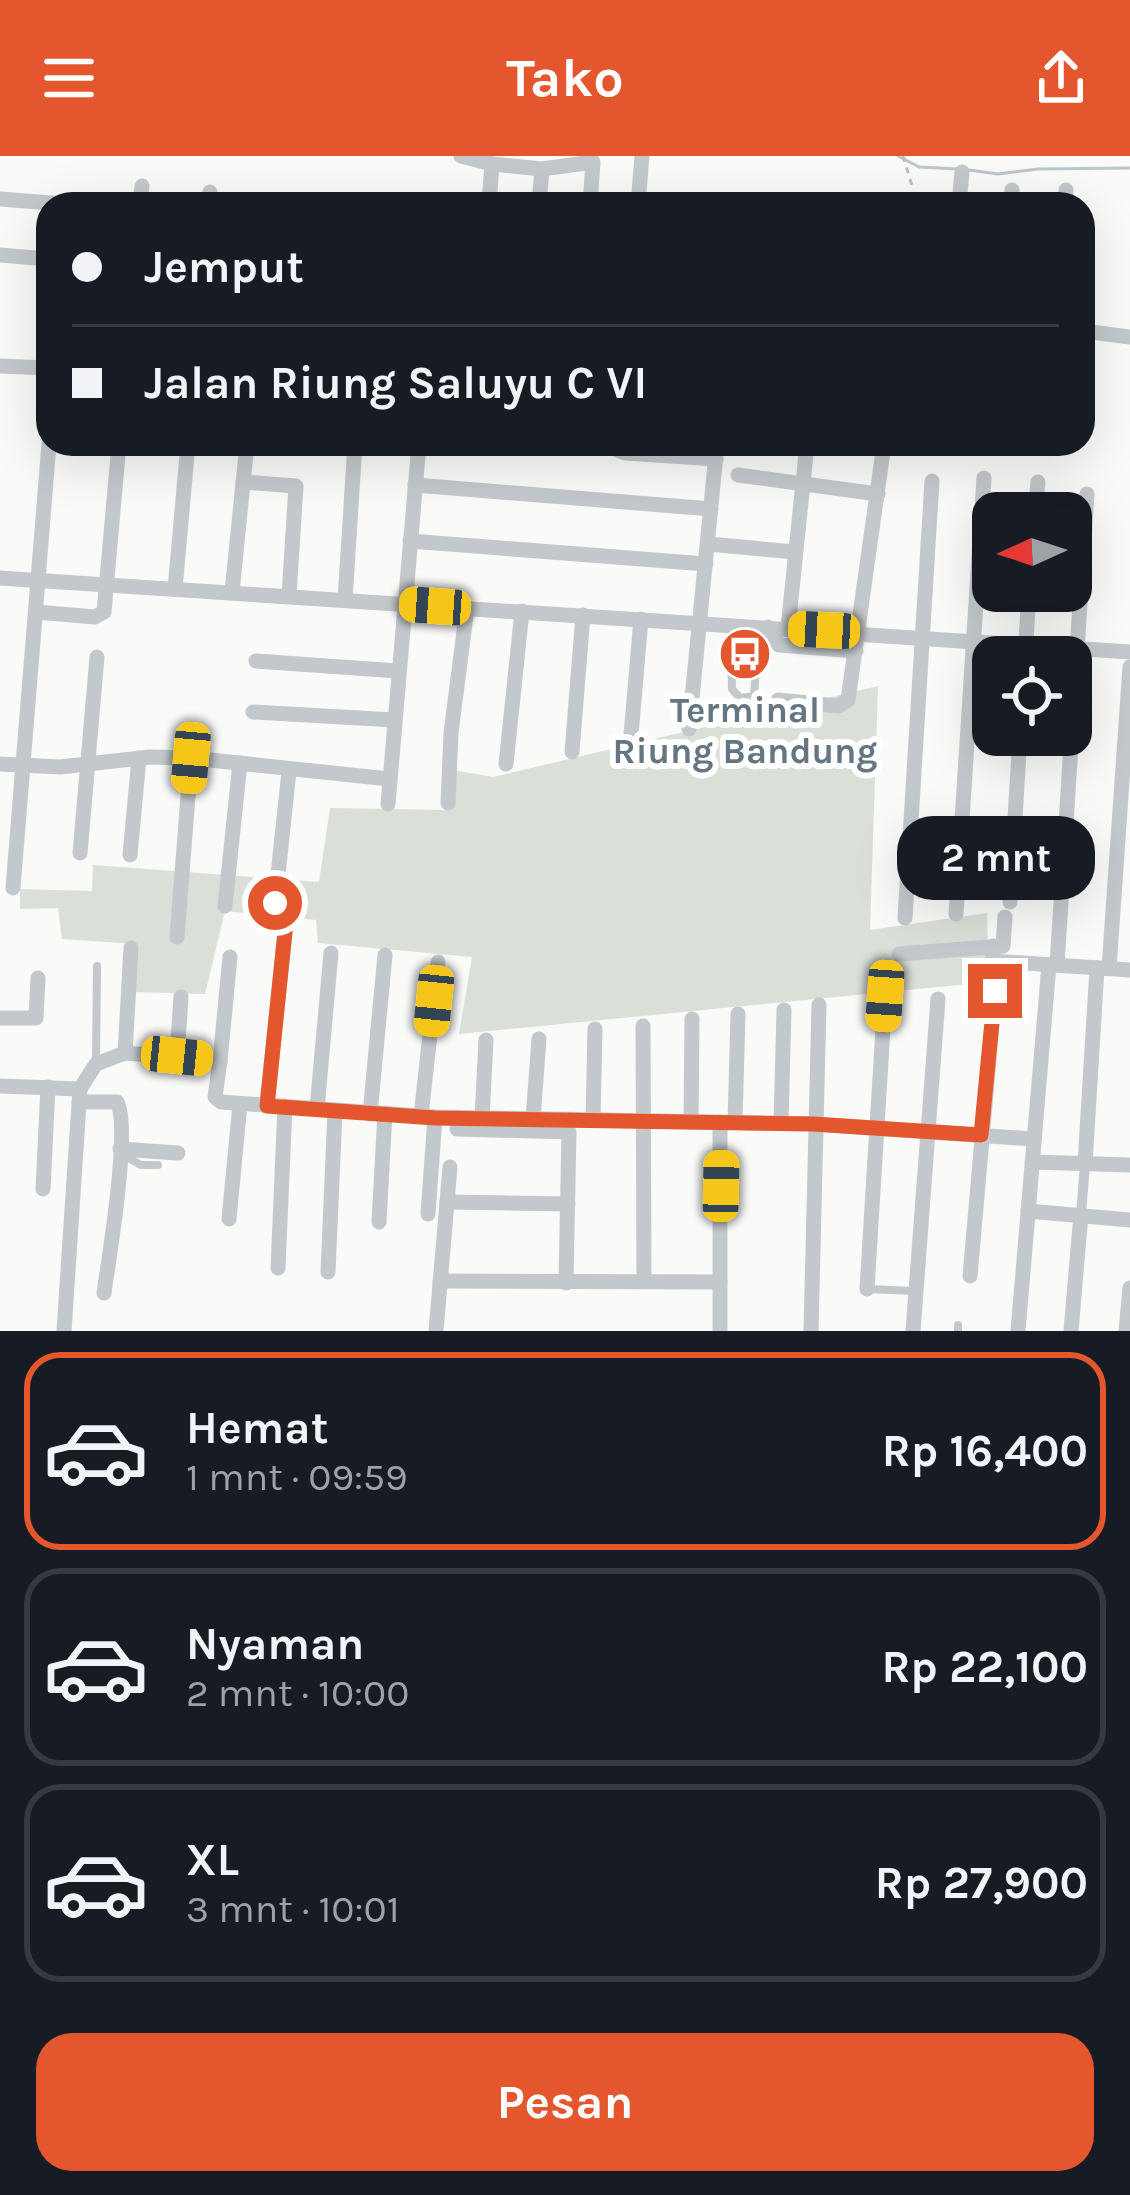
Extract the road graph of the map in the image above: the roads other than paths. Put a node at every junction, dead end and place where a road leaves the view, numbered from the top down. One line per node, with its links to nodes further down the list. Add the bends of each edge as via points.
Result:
1 (461, 156): 3 (street)
2 (642, 156): 11 (street)
3 (492, 164): 4 (street); 8 (street)
4 (542, 169): 9 (street); 10 (street, via 593,162)
5 (962, 172): 12 (street)
6 (142, 186): 7 (street)
7 (141, 192)
8 (490, 192)
9 (540, 192)
10 (591, 192)
11 (639, 192)
12 (960, 192)
13 (0, 199): 14 (street)
14 (36, 202)
15 (0, 255): 16 (street)
16 (36, 258)
17 (1095, 333): 18 (street)
18 (1130, 337)
19 (0, 366): 20 (street)
20 (36, 368)
21 (49, 456): 45 (street)
22 (118, 456): 46 (street)
23 (187, 456): 47 (street)
24 (246, 456): 34 (street)
25 (354, 456): 50 (street)
26 (418, 456): 36 (street)
27 (716, 456): 39 (street)
28 (805, 456): 32 (street)
29 (883, 456): 38 (street)
30 (738, 475): 32 (street)
31 (984, 478): 63 (street)
32 (802, 481): 38 (street); 42 (street)
33 (932, 481): 62 (street)
34 (243, 482): 48 (street); 49 (street, via 296,486)
35 (1037, 482): 37 (street)
36 (415, 485): 39 (street); 40 (street)
37 (1036, 492)
38 (878, 494): 60 (street)
39 (711, 509): 41 (street)
40 (410, 541): 43 (street); 51 (street)
41 (713, 545): 42 (street); 43 (street)
42 (795, 552): 58 (street)
43 (706, 563): 57 (street)
44 (0, 578): 45 (street)
45 (39, 580): 46 (street); 54 (street)
46 (109, 585): 47 (street); 54 (street, via 104,612 95,617)
47 (175, 589): 48 (street)
48 (232, 592): 49 (street)
49 (289, 596): 50 (street)
50 (344, 600): 51 (street)
51 (403, 603): 52 (street); 72 (street)
52 (467, 608): 53 (street); 90 (street)
53 (522, 611): 55 (street); 85 (street)
54 (36, 612): 86 (street)
55 (583, 615): 56 (street); 78 (street)
56 (641, 619): 57 (street); 77 (street)
57 (700, 622): 61 (street); 76 (street)
58 (788, 628): 59 (street); 60 (street)
59 (762, 632): 61 (street); 61 (lane, via 754,696 740,698); 66 (street, via 779,645)
60 (859, 632): 62 (street); 66 (street)
61 (731, 633)
62 (922, 636): 64 (street); 97 (street)
63 (974, 636)
64 (972, 640)
65 (1092, 649): 67 (street)
66 (856, 651): 73 (street, via 844,705)
67 (1130, 652)
68 (97, 657): 87 (street)
69 (256, 661): 72 (street)
70 (1130, 667): 108 (street)
71 (972, 670): 96 (street)
72 (398, 671): 75 (street)
73 (778, 700)
74 (253, 712): 75 (street)
75 (394, 721): 89 (street)
76 (689, 729)
77 (631, 735)
78 (572, 752)
79 (1019, 756): 102 (street, via 1008,909 1003,946)
80 (1069, 756): 106 (street)
81 (139, 758): 82 (street); 87 (street); 93 (street)
82 (191, 758): 83 (street); 98 (street)
83 (240, 763): 88 (street); 95 (street)
84 (0, 764): 86 (street)
85 (506, 764)
86 (24, 766): 87 (street); 94 (street)
87 (84, 766): 92 (street)
88 (289, 770): 89 (street); 131 (street, via 275,903 286,922)
89 (388, 779): 91 (street)
90 (448, 803)
91 (388, 804)
92 (80, 853)
93 (130, 855)
94 (13, 888)
95 (225, 906)
96 (956, 914)
97 (905, 919)
98 (177, 937)
99 (131, 948): 123 (street)
100 (331, 953): 133 (street)
101 (899, 954): 102 (street)
102 (993, 954): 106 (street); 148 (street)
103 (385, 955): 135 (street)
104 (230, 957): 125 (street)
105 (438, 962): 136 (street)
106 (1053, 965): 108 (street); 149 (street)
107 (97, 966): 126 (lane)
108 (1103, 968): 109 (street); 153 (street)
109 (1130, 970)
110 (38, 978): 117 (street, via 36,1018)
111 (885, 996): 145 (street)
112 (181, 998): 124 (street)
113 (938, 999): 147 (street)
114 (819, 1005): 143 (street)
115 (784, 1010): 142 (street)
116 (738, 1014): 144 (street)
117 (0, 1018)
118 (692, 1019): 140 (street)
119 (643, 1026): 141 (street)
120 (595, 1029): 139 (street)
121 (539, 1039): 138 (street)
122 (485, 1040): 137 (street)
123 (125, 1052): 124 (street); 126 (street)
124 (177, 1056): 125 (street)
125 (220, 1060): 130 (street, via 215,1097)
126 (96, 1064): 129 (street)
127 (0, 1085): 128 (street)
128 (48, 1087): 129 (street); 157 (street)
129 (79, 1096): 150 (street, via 120,1106); 177 (street)
130 (239, 1104): 131 (street); 163 (street)
131 (267, 1106): 132 (street)
132 (286, 1106): 133 (street); 166 (street)
133 (317, 1109): 134 (street)
134 (335, 1111): 135 (street); 167 (street)
135 (378, 1113): 136 (street); 165 (street)
136 (428, 1116): 137 (street); 161 (street)
137 (482, 1118): 138 (street)
138 (533, 1119): 139 (street)
139 (593, 1120): 141 (street)
140 (691, 1122): 141 (street); 144 (street)
141 (643, 1124): 170 (street)
142 (781, 1124): 143 (street); 144 (street)
143 (813, 1124): 145 (street); 180 (street)
144 (726, 1128): 171 (street)
145 (874, 1128): 147 (street); 174 (street)
146 (457, 1130): 159 (street, via 569,1132)
147 (928, 1132): 148 (street); 176 (street)
148 (981, 1135): 149 (street); 168 (street)
149 (1034, 1139): 152 (street)
150 (120, 1151): 151 (street); 154 (lane); 175 (street)
151 (178, 1153)
152 (1032, 1162): 153 (street); 160 (street)
153 (1085, 1164): 155 (street); 162 (street)
154 (158, 1165)
155 (1130, 1165)
156 (450, 1167): 158 (street)
157 (43, 1189)
158 (447, 1202): 159 (street); 169 (street)
159 (568, 1204): 172 (street)
160 (1028, 1211): 162 (street); 182 (street)
161 (428, 1214)
162 (1081, 1214): 164 (street); 183 (street)
163 (230, 1219)
164 (1130, 1220)
165 (380, 1222)
166 (278, 1268)
167 (328, 1272)
168 (970, 1276)
169 (440, 1281): 172 (street); 178 (street)
170 (644, 1281): 171 (street); 172 (street)
171 (720, 1282): 179 (street)
172 (566, 1283)
173 (1130, 1288): 184 (street)
174 (867, 1289): 176 (lane)
175 (104, 1293)
176 (911, 1295): 181 (street)
177 (64, 1331)
178 (436, 1331)
179 (720, 1331)
180 (811, 1331)
181 (913, 1331)
182 (1018, 1331)
183 (1071, 1331)
184 (1126, 1331)

